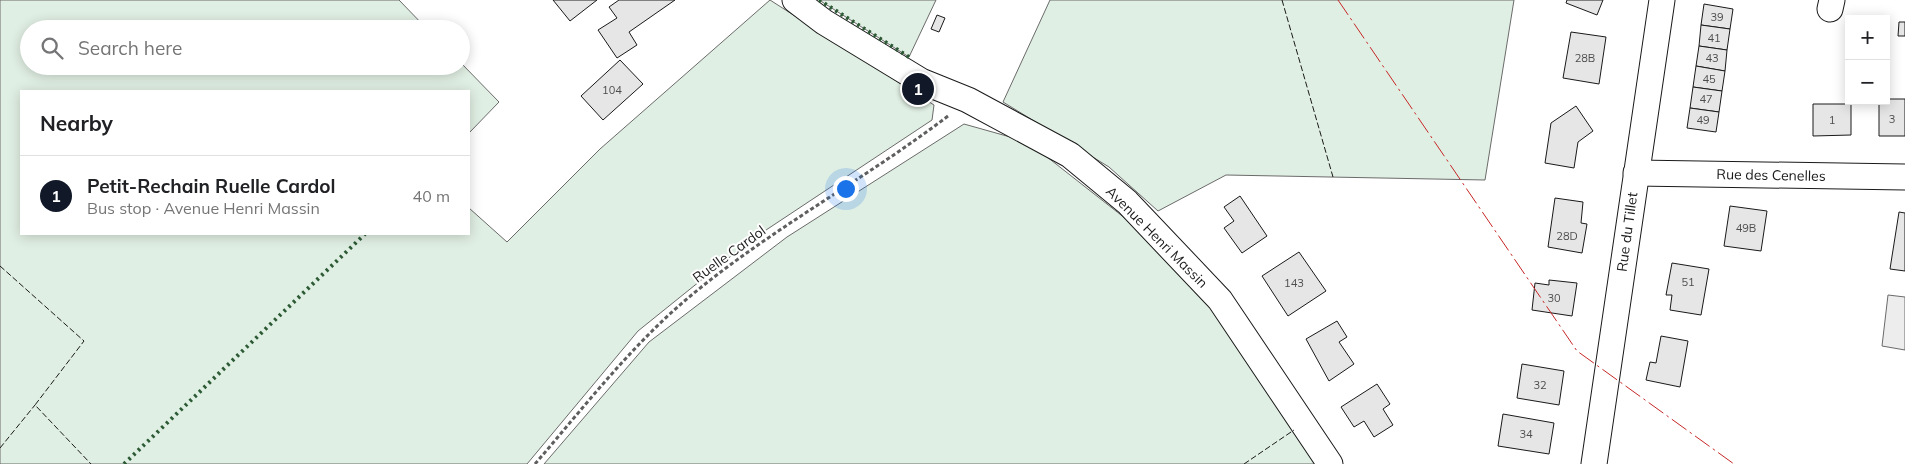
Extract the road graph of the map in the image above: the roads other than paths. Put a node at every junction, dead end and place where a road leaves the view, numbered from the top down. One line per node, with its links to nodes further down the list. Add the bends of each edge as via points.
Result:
1 (795, 0): 5 (street, Avenue Henri Massin, via 824,22 921,81 968,100 1070,155 1127,202 1220,300)
2 (1662, 0): 3 (street, Rue du Tillet)
3 (1636, 172): 4 (street, Rue des Cenelles); 6 (street, Rue du Tillet)
4 (1905, 177)
5 (1330, 464)
6 (1594, 464)

